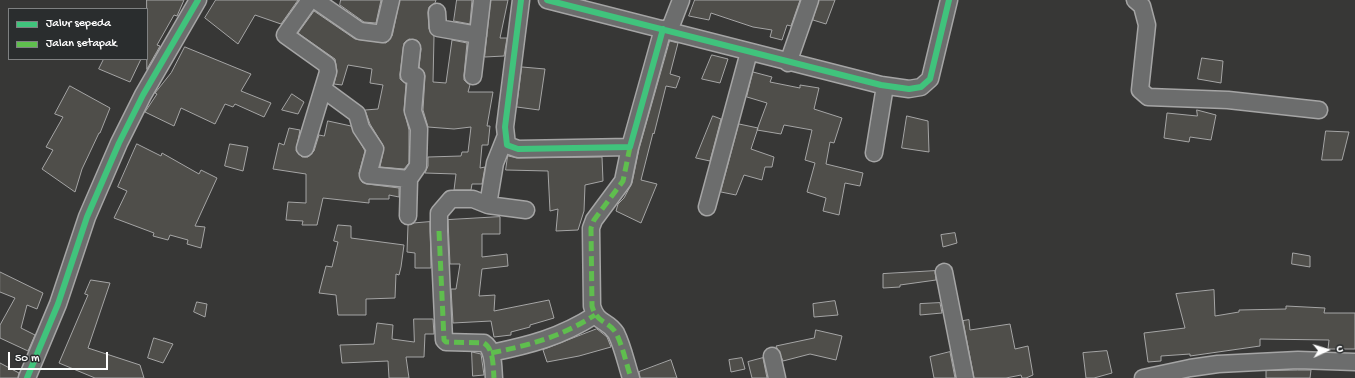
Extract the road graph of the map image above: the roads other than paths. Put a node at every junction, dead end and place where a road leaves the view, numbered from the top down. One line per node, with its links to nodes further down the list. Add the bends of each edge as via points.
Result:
1 (198, 0): 36 (street, via 143,95 119,144 87,218 58,304)
2 (310, 0): 20 (street, via 286,35 327,65 328,72)
3 (315, 0): 4 (street, via 360,31 383,34)
4 (391, 0)
5 (482, 0): 14 (street)
6 (521, 0): 22 (street, via 506,110)
7 (547, 0): 13 (street)
8 (681, 0): 13 (street)
9 (810, 0): 17 (street)
10 (949, 0): 19 (street, via 930,79 921,87 909,89)
11 (1135, 0): 21 (street, via 1142,6 1147,25 1140,90 1148,97 1228,100)
12 (437, 12): 14 (street, via 438,28)
13 (666, 30): 16 (street); 23 (street)
14 (478, 35): 18 (street)
15 (412, 48): 26 (street, via 409,75 416,76 413,111 419,129 418,166)
16 (749, 52): 17 (street); 28 (street)
17 (788, 63): 19 (street)
18 (472, 76)
19 (885, 86): 25 (street)
20 (323, 89): 24 (street); 26 (street, via 357,114 361,128 375,149 368,175)
21 (1319, 110)
22 (505, 138): 23 (street, via 507,145 518,150); 27 (street, via 495,163)
23 (630, 147): 32 (street, via 623,181 594,220 591,228 592,306)
24 (305, 148)
25 (874, 152)
26 (409, 179): 30 (street)
27 (488, 205): 29 (street); 33 (street, via 473,199 451,198 439,213 439,231 444,340 484,343)
28 (707, 207)
29 (526, 210)
30 (408, 216)
31 (944, 272): 40 (street)
32 (595, 315): 33 (street, via 560,335 519,348); 38 (street, via 615,332)
33 (491, 353): 37 (street)
34 (772, 356): 39 (street)
35 (1355, 362): 41 (street, via 1298,360 1218,364)
36 (27, 378)
37 (494, 378)
38 (631, 378)
39 (777, 378)
40 (965, 378)
41 (1143, 378)

